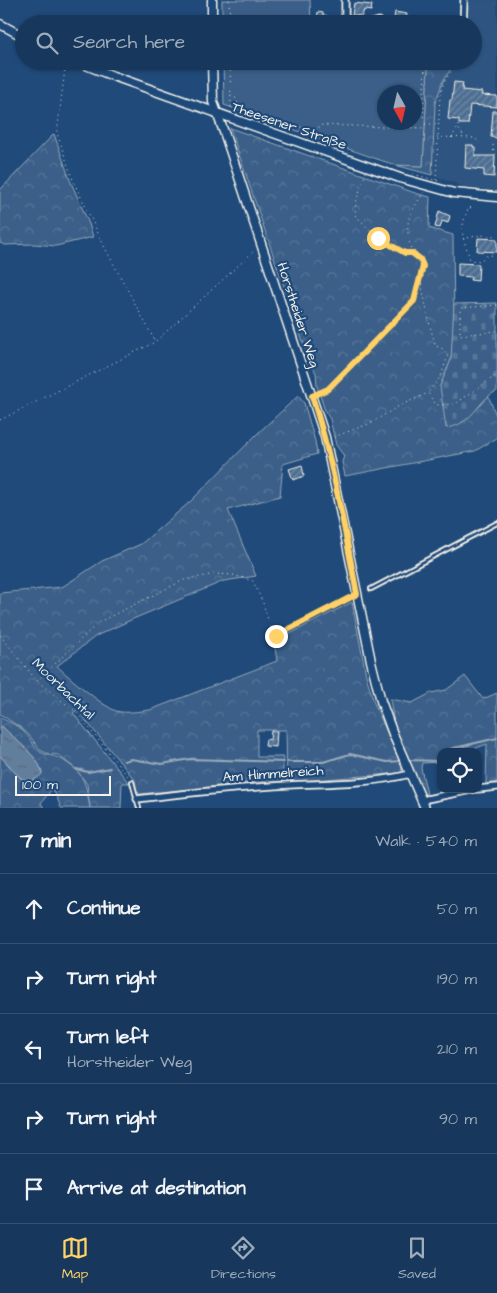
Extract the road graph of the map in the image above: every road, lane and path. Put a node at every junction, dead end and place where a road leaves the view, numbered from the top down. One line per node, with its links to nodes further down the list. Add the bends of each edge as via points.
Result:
1 (212, 0): 5 (street)
2 (229, 0): 6 (path)
3 (345, 0): 7 (street)
4 (464, 0): 8 (street)
5 (212, 15)
6 (230, 15)
7 (345, 15)
8 (463, 15)
9 (0, 24): 10 (street)
10 (15, 32)
11 (65, 70): 43 (path, via 57,133 73,180)
12 (98, 70): 19 (street, Theesener Straße)
13 (212, 70): 19 (street, Horstheider Weg, via 213,102)
14 (230, 70): 17 (path)
15 (425, 70): 21 (path)
16 (452, 70): 22 (path, via 440,94)
17 (231, 94): 18 (path); 21 (path, via 242,109 295,128 319,129 319,125 422,128)
18 (231, 113)
19 (217, 114): 30 (street, Theesener Straße); 37 (street, Horstheider Weg)
20 (458, 120): 23 (path)
21 (423, 124): 22 (path)
22 (438, 124): 24 (path)
23 (458, 128): 25 (path); 26 (path)
24 (437, 137): 25 (path); 32 (path)
25 (450, 138): 26 (path)
26 (464, 138): 27 (path, via 475,138)
27 (479, 143)
28 (493, 145): 29 (path, via 494,154)
29 (497, 154)
30 (368, 167): 31 (street, Theesener Straße); 38 (path, via 356,202 356,215 378,238 405,253)
31 (427, 186): 32 (street, Theesener Straße); 38 (path, via 407,221)
32 (436, 189): 33 (street, Theesener Straße)
33 (497, 197)
34 (471, 208): 36 (path, via 462,227)
35 (497, 236): 36 (path)
36 (462, 239): 39 (path, via 470,260 480,261 486,256)
37 (262, 245): 43 (path); 46 (street, Horstheider Weg)
38 (412, 253): 40 (path, via 423,266)
39 (493, 256)
40 (420, 278): 45 (path, via 429,327 436,346 448,356 441,376); 46 (path, via 414,301 328,389)
41 (497, 305): 42 (path, via 460,308 460,335)
42 (497, 330)
43 (155, 342): 47 (path)
44 (497, 375): 45 (path, via 455,404 436,405)
45 (428, 393): 48 (path, via 371,423)
46 (312, 396): 48 (street, Horstheider Weg)
47 (0, 420)
48 (326, 440): 51 (street, Horstheider Weg)
49 (497, 524): 50 (lane)
50 (371, 588)
51 (357, 594): 53 (path, via 276,636 253,581 214,574 184,580 99,622); 54 (street, Horstheider Weg, via 381,702)
52 (0, 636): 53 (path, Moorbachtal)
53 (37, 681): 55 (path, Moorbachtal, via 76,712)
54 (410, 774): 59 (street, Am Himmelreich); 60 (street, Horstheider Weg)
55 (132, 782): 59 (lane)
56 (497, 787): 57 (street)
57 (482, 788)
58 (463, 793): 60 (street)
59 (137, 799): 61 (lane)
60 (423, 804)
61 (139, 808)

